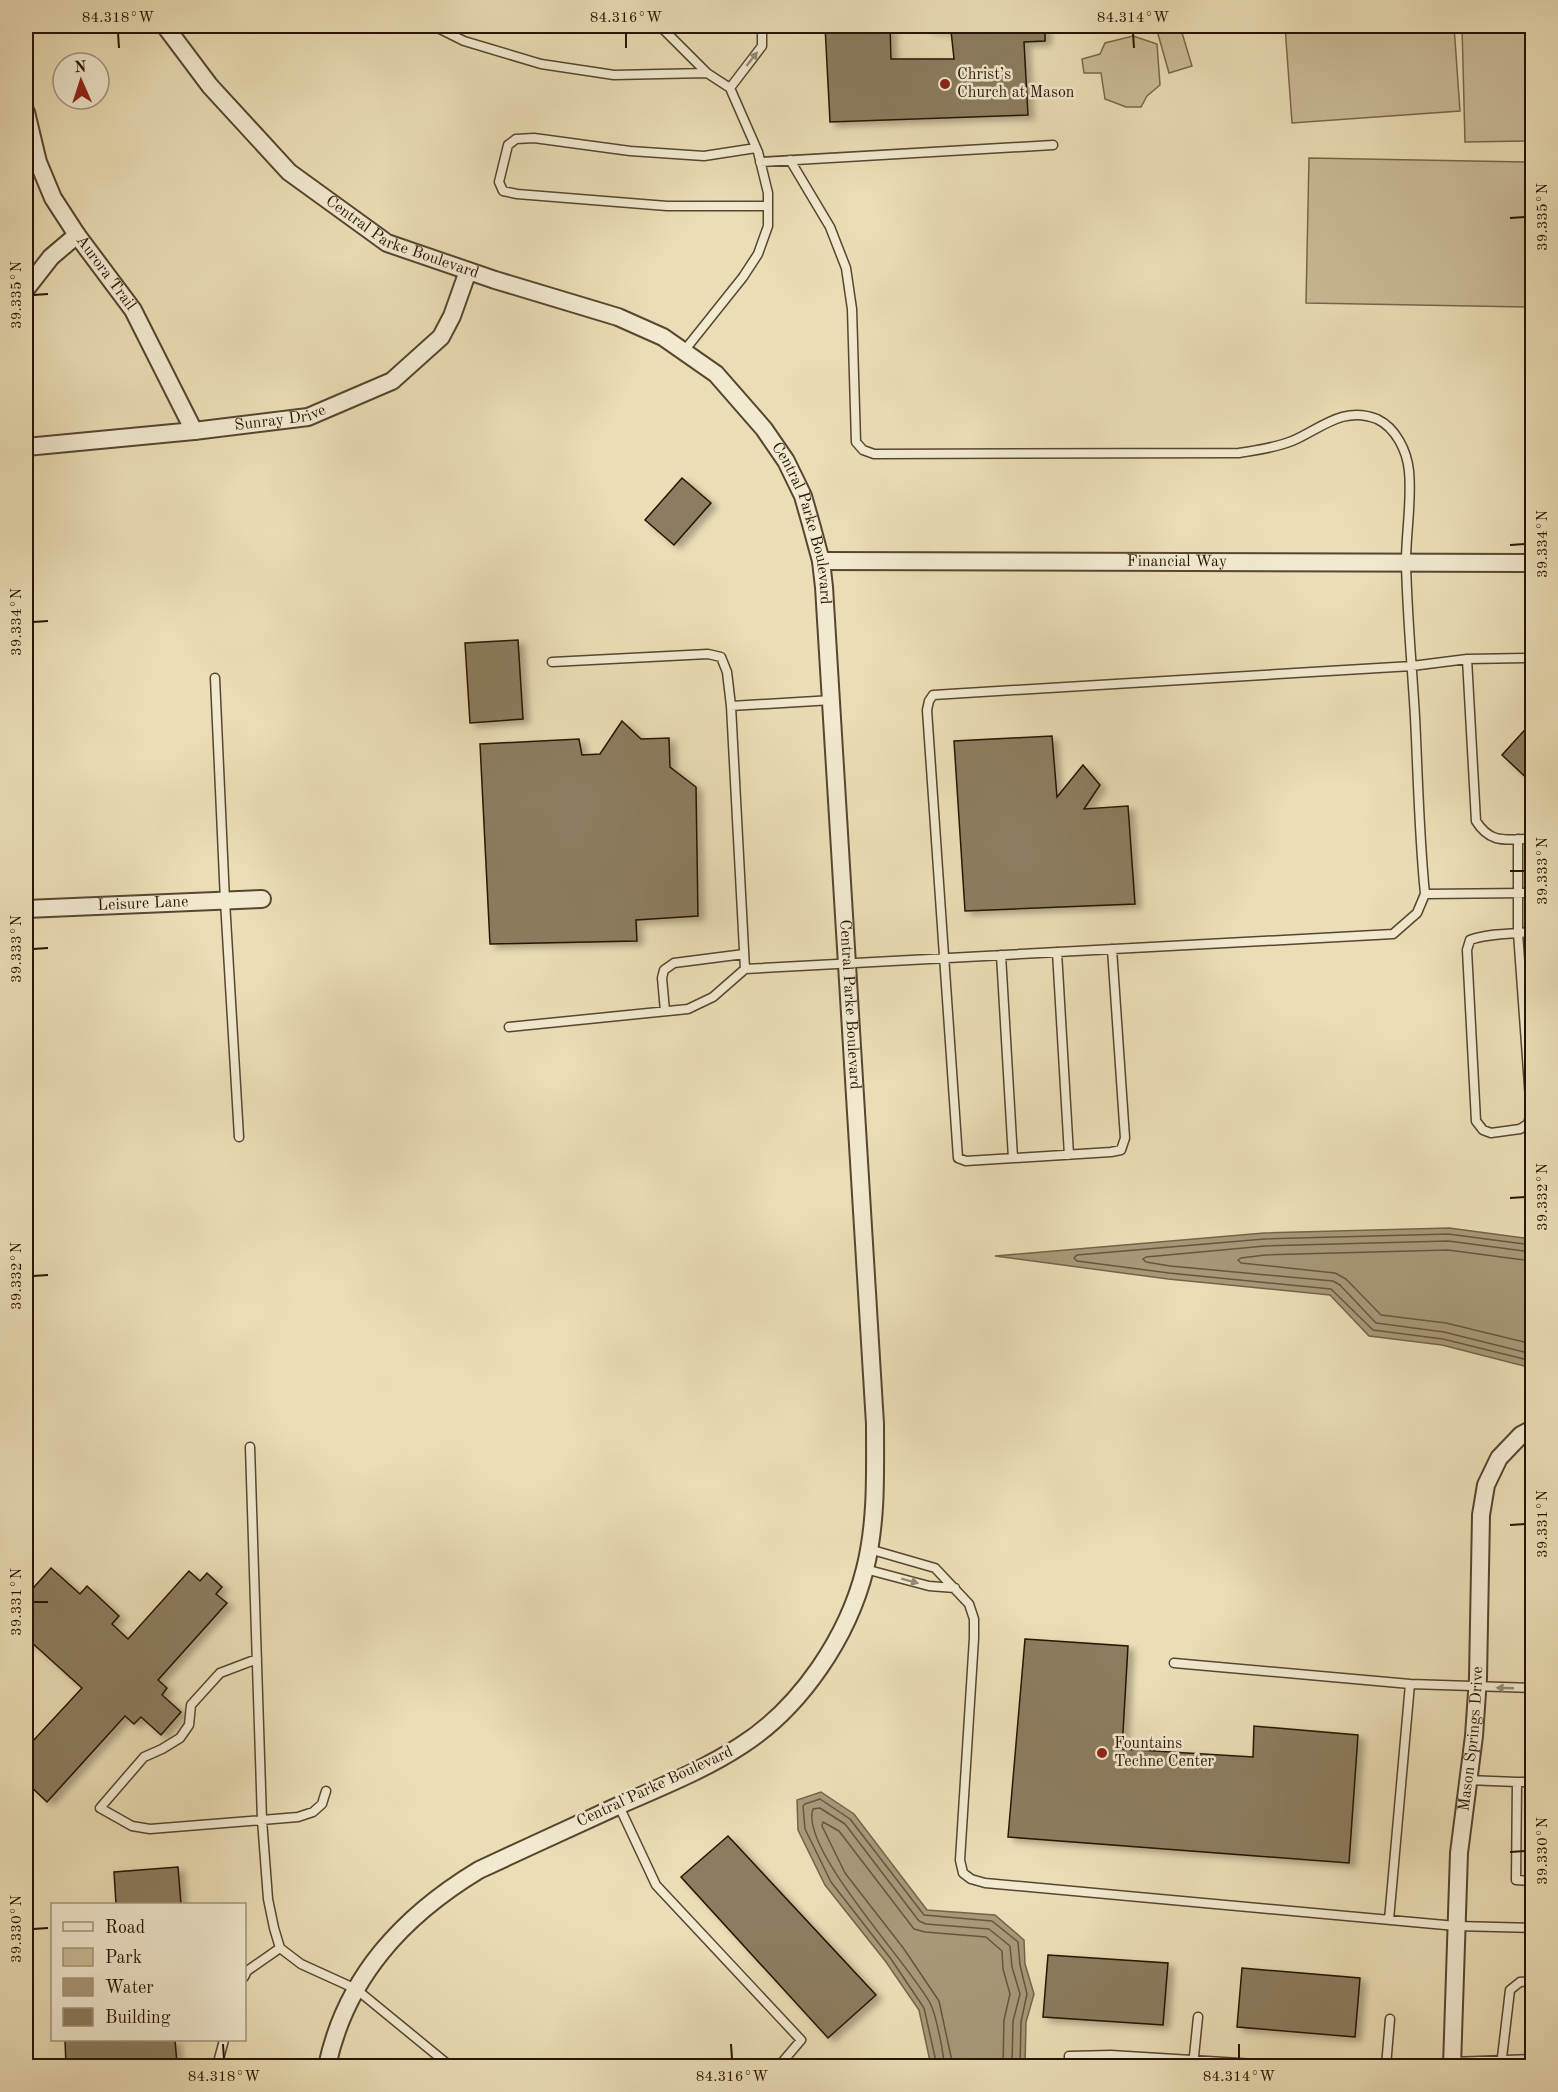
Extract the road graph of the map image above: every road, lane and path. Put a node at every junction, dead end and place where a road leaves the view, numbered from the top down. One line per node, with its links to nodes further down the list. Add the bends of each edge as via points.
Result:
1 (165, 26): 14 (street, Central Parke Boulevard, via 210,86 289,172 387,243)
2 (434, 26): 5 (lane, via 464,41 541,64 614,75)
3 (660, 26): 5 (lane)
4 (762, 26): 6 (lane, one-way to 4, via 762,46)
5 (707, 73): 6 (lane)
6 (730, 88): 9 (lane)
7 (26, 112): 13 (street, Aurora Trail, via 38,162 53,198)
8 (1053, 145): 10 (lane)
9 (756, 148): 11 (lane); 12 (lane, via 704,156 516,139 508,145 499,182 503,191 517,194 667,206)
10 (790, 160): 11 (lane); 20 (lane, via 830,227 846,268 852,309 856,442 863,450 874,454 1239,453 1293,441 1342,417 1376,419 1398,439 1409,471)
11 (760, 162): 12 (lane)
12 (768, 206): 16 (lane, via 768,226 758,254)
13 (77, 235): 15 (street, via 51,257); 17 (street, Aurora Trail, via 133,310)
14 (468, 270): 16 (street, Central Parke Boulevard, via 618,317); 17 (street, Sunray Drive, via 441,337 392,381 308,417)
15 (26, 289)
16 (684, 351): 19 (street, Central Parke Boulevard, via 716,374 786,461 803,496)
17 (195, 431): 18 (street, Sunray Drive)
18 (26, 447)
19 (821, 561): 20 (street, Financial Way); 27 (street, Central Parke Boulevard)
20 (1406, 562): 21 (street, Financial Way); 25 (lane)
21 (1533, 563)
22 (1533, 658): 23 (lane)
23 (1467, 659): 25 (lane); 29 (lane, via 1476,821 1483,832 1495,839)
24 (552, 662): 28 (lane, via 708,654 721,657)
25 (1412, 666): 33 (lane); 43 (lane, via 933,695 927,710)
26 (215, 678): 35 (lane)
27 (832, 700): 28 (lane); 44 (street, Central Parke Boulevard)
28 (731, 706): 41 (lane)
29 (1518, 839): 30 (lane); 31 (lane)
30 (1533, 839)
31 (1517, 893): 32 (lane); 33 (lane); 38 (lane)
32 (1533, 893)
33 (1425, 894): 39 (lane, via 1417,913 1394,934)
34 (262, 899): 35 (street, Leisure Lane)
35 (225, 901): 36 (street, Leisure Lane); 48 (lane)
36 (26, 909)
37 (1533, 932): 38 (lane)
38 (1518, 933): 38 (lane, via 1531,1113 1528,1124 1520,1129 1491,1133 1476,1120 1467,950 1470,940 1481,936)
39 (1112, 949): 40 (lane); 49 (lane, via 1125,1138 1121,1150)
40 (1057, 952): 42 (lane); 49 (lane)
41 (744, 954): 45 (lane); 46 (lane, via 674,963 664,970)
42 (1001, 955): 43 (lane); 50 (lane)
43 (945, 958): 44 (lane); 50 (lane, via 958,1158)
44 (847, 963): 45 (lane); 53 (street, Central Parke Boulevard, via 875,1424 875,1497)
45 (745, 969): 46 (lane, via 713,997 688,1009)
46 (665, 1011): 47 (lane)
47 (509, 1028)
48 (239, 1137)
49 (1069, 1155): 50 (lane)
50 (1013, 1158)
51 (1533, 1429): 59 (street, Mason Springs Drive, via 1504,1452 1486,1485 1481,1515)
52 (250, 1447): 56 (lane)
53 (869, 1549): 54 (street, Central Parke Boulevard); 55 (lane, via 935,1568)
54 (865, 1569): 55 (lane, one-way to 55, via 929,1586); 65 (street, Central Parke Boulevard, via 845,1623 824,1661 777,1717 744,1744 706,1766)
55 (956, 1588): 68 (lane, via 969,1604 974,1619 960,1860 963,1873 986,1883)
56 (257, 1659): 66 (lane); 66 (lane, via 220,1673 191,1705 189,1725 180,1738 144,1757 100,1808 132,1826 150,1829)
57 (1174, 1663): 58 (lane)
58 (1410, 1684): 59 (lane); 68 (lane)
59 (1477, 1687): 60 (lane, one-way to 59); 61 (street, Mason Springs Drive)
60 (1533, 1688)
61 (1467, 1780): 62 (lane); 69 (street, Mason Springs Drive)
62 (1517, 1782): 63 (lane); 67 (lane, via 1516,1881)
63 (1533, 1782)
64 (326, 1791): 66 (lane, via 322,1804 313,1812)
65 (619, 1806): 74 (street, Central Parke Boulevard, via 479,1870 453,1886 407,1923 377,1956); 85 (lane, via 656,1885 801,2040)
66 (262, 1820): 71 (lane, via 268,1899)
67 (1533, 1881)
68 (1389, 1920): 69 (lane)
69 (1456, 1926): 70 (lane); 81 (street, Mason Springs Drive)
70 (1533, 1929)
71 (280, 1948): 72 (lane); 74 (lane, via 301,1964)
72 (246, 1973)
73 (1533, 1981): 80 (lane, via 1520,1982 1509,1990)
74 (356, 1989): 83 (street, Central Parke Boulevard, via 340,2021); 84 (lane)
75 (1198, 2017): 79 (lane)
76 (1390, 2019): 88 (lane)
77 (224, 2041): 82 (lane)
78 (1533, 2059): 80 (lane)
79 (1194, 2063): 86 (lane, via 1111,2055 1069,2056); 87 (lane)
80 (1501, 2063): 81 (lane)
81 (1452, 2064)
82 (217, 2067)
83 (327, 2067)
84 (450, 2067)
85 (779, 2067)
86 (1069, 2067)
87 (1290, 2067)
88 (1386, 2067)

